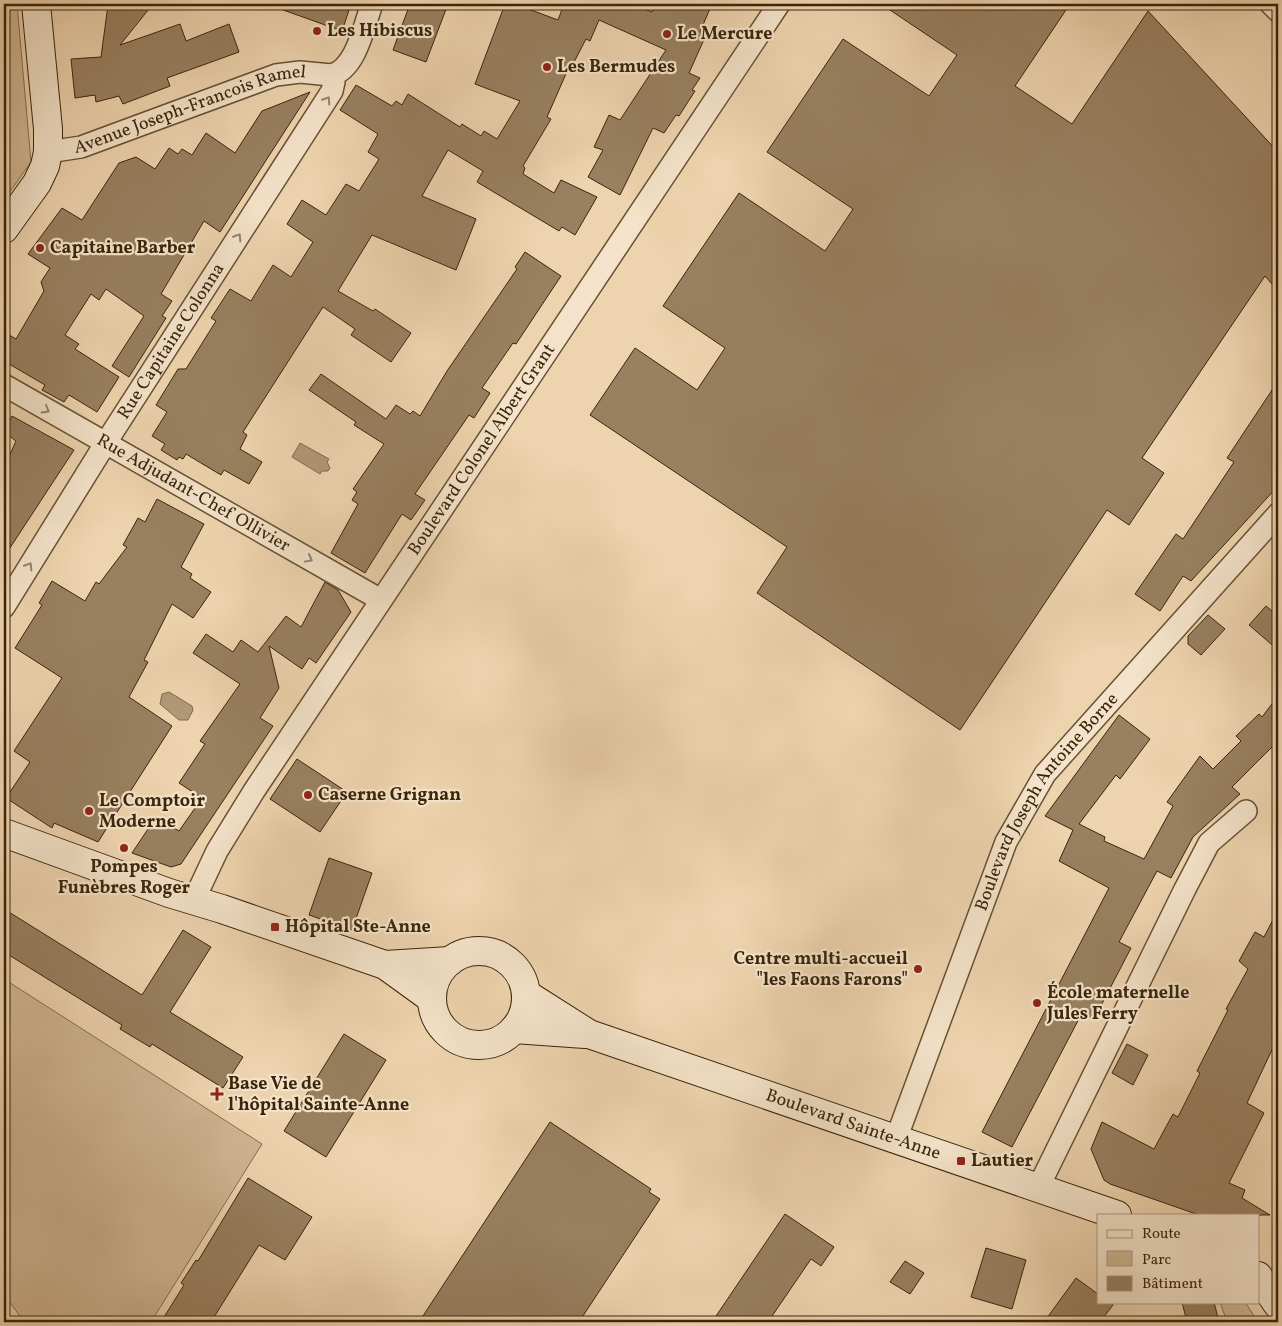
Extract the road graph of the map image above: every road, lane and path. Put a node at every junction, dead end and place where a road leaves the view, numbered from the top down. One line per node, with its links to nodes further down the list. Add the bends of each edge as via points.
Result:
1 (36, 4): 7 (street)
2 (372, 4): 6 (street, via 350,62 343,70)
3 (779, 4): 12 (street, Boulevard Colonel Albert Grant)
4 (1271, 4): 5 (street)
5 (1278, 11)
6 (331, 75): 7 (street, Avenue Joseph-Francois Ramel, via 300,72 276,75 81,147); 10 (street, Rue Capitaine Colonna, one-way to 6, via 332,91 334,82)
7 (48, 152): 8 (street, via 37,183)
8 (4, 229)
9 (4, 385): 10 (street, Rue Adjudant-Chef Ollivier, one-way to 10)
10 (105, 444): 12 (street, Rue Adjudant-Chef Ollivier, one-way to 12); 13 (street, Rue Capitaine Colonna, one-way to 10)
11 (1278, 514): 23 (street, Boulevard Joseph Antoine Borne, via 1045,774 1006,842)
12 (381, 600): 16 (street, Boulevard Colonel Albert Grant, via 234,821)
13 (4, 607)
14 (1246, 812): 24 (street, via 1209,843)
15 (4, 833): 16 (street)
16 (194, 900): 18 (street)
17 (450, 961): 18 (street); 19 (street, via 466,953 491,952 506,959 518,971); 20 (street, via 437,978)
18 (385, 965): 20 (street)
19 (526, 994): 21 (street, via 521,1019); 22 (street, Boulevard Sainte-Anne)
20 (432, 999): 21 (street, via 443,1028 470,1044 490,1043)
21 (514, 1029): 22 (street, Boulevard Sainte-Anne)
22 (589, 1034): 23 (street, Boulevard Sainte-Anne)
23 (896, 1139): 24 (street, Boulevard Sainte-Anne)
24 (1038, 1188): 25 (street, Boulevard Sainte-Anne)
25 (1113, 1214)
26 (1260, 1265): 27 (street)
27 (1278, 1271)
28 (1260, 1279): 29 (street)
29 (1278, 1305)

